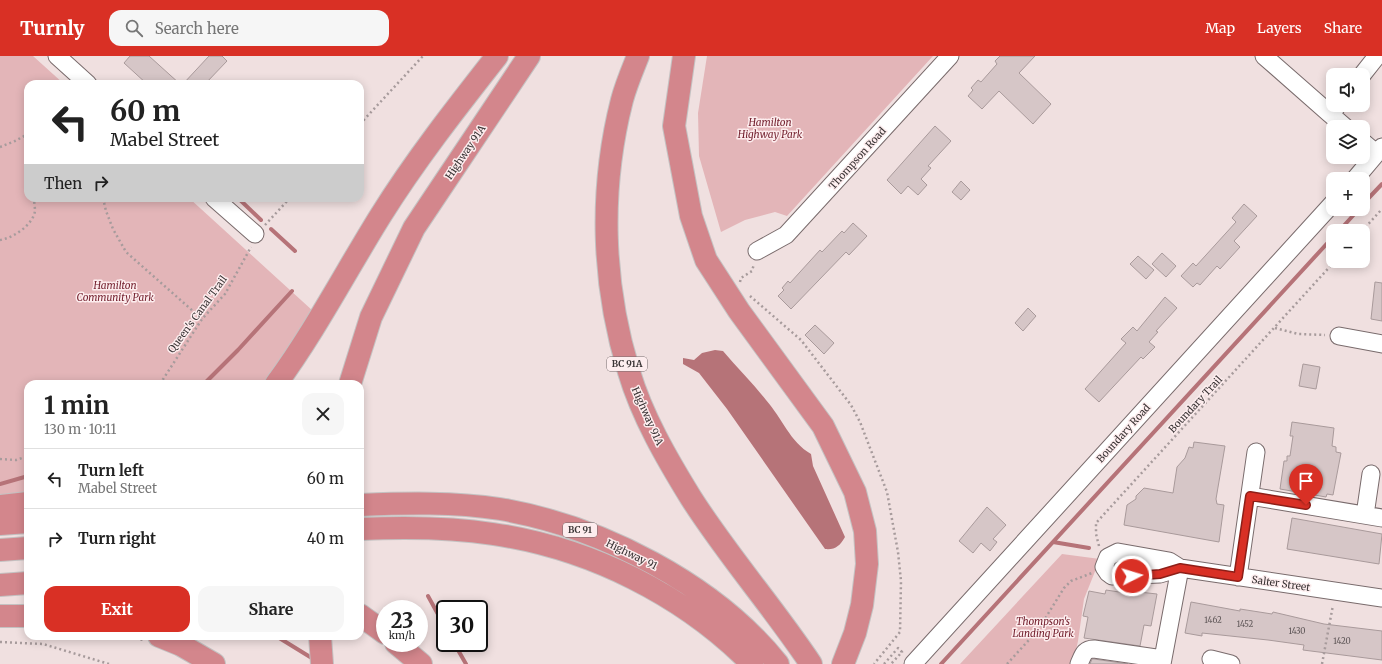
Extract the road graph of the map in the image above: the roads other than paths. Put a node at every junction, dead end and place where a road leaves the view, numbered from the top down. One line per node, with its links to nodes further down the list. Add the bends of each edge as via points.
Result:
1 (57, 56): 10 (street)
2 (497, 56): 21 (highway, via 449,117 382,213 298,355)
3 (529, 56): 22 (highway, Highway 91A, via 414,228 371,316)
4 (638, 56): 54 (highway, Highway 91A / BC 91A, via 622,99 608,170 606,240 613,309 629,373 658,441 692,499)
5 (684, 56): 55 (highway, via 674,126 691,216 706,260 739,311 823,426 855,492 865,531 867,564 862,605)
6 (950, 56): 18 (street, Thompson Road, via 786,235)
7 (1264, 56): 11 (street)
8 (1377, 56): 9 (street)
9 (1368, 68)
10 (84, 80)
11 (1326, 104)
12 (1370, 146): 13 (street)
13 (1379, 150): 14 (street)
14 (1361, 172)
15 (219, 202): 17 (street)
16 (1326, 211): 56 (street, Boundary Road)
17 (255, 234)
18 (757, 251)
19 (1340, 336): 20 (street)
20 (1382, 344)
21 (279, 380)
22 (351, 380)
23 (1256, 452): 25 (street)
24 (1371, 474): 29 (street)
25 (1250, 496): 29 (street); 37 (street)
26 (24, 503): 28 (highway)
27 (364, 505): 48 (highway, Highway 91 / BC 91, via 447,505 499,509 566,525 622,546 673,575 725,612)
28 (0, 506)
29 (1365, 515): 30 (street)
30 (1382, 518)
31 (24, 522): 32 (highway)
32 (0, 524)
33 (364, 529): 48 (highway, Highway 91 / BC 91, via 443,528 494,534 542,544 603,564 662,594)
34 (24, 548): 35 (highway)
35 (0, 550)
36 (1180, 568): 36 (street, Salter Street, via 1169,561 1118,552 1108,557 1104,568 1108,574 1119,577 1160,574); 37 (street, Salter Street); 50 (street)
37 (1238, 577): 40 (street, Salter Street)
38 (24, 583): 39 (highway)
39 (0, 585)
40 (1382, 598)
41 (0, 616): 42 (highway)
42 (24, 616)
43 (364, 618): 44 (highway)
44 (376, 627)
45 (169, 640): 51 (highway)
46 (320, 640): 52 (highway)
47 (407, 652): 53 (highway)
48 (762, 660)
49 (1210, 660): 58 (street)
50 (1162, 662): 57 (street, via 1094,648 1084,652)
51 (214, 664)
52 (322, 664)
53 (421, 664)
54 (811, 664)
55 (843, 664)
56 (913, 664)
57 (1079, 664)
58 (1231, 664)

